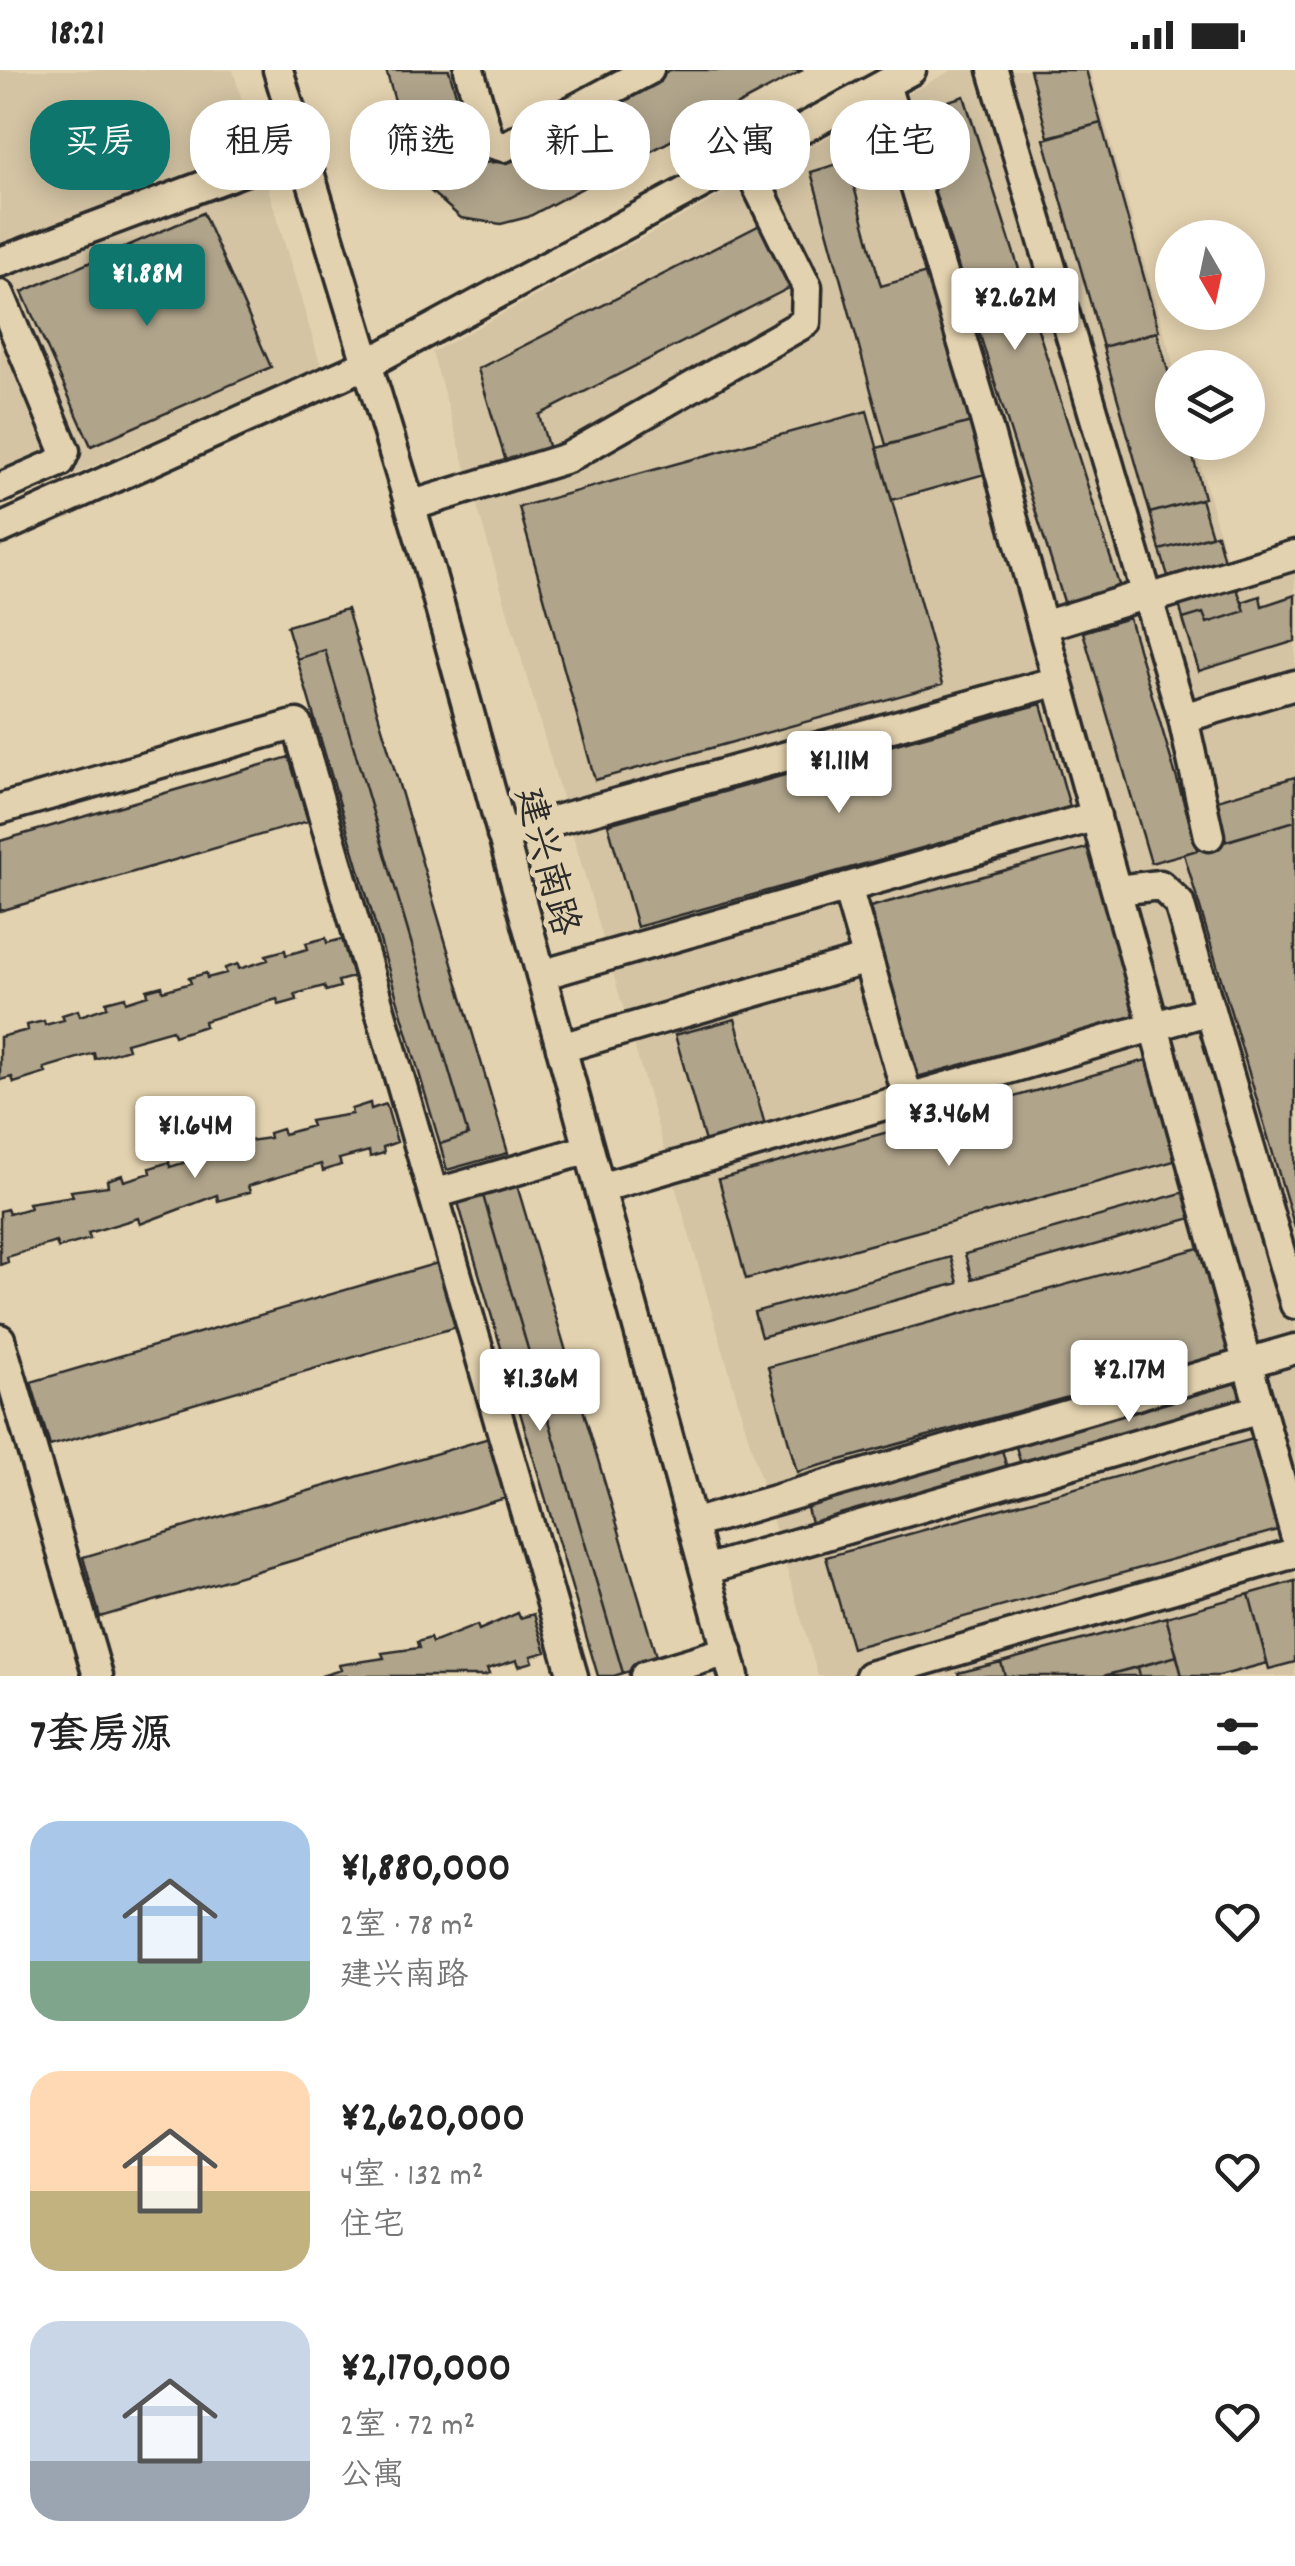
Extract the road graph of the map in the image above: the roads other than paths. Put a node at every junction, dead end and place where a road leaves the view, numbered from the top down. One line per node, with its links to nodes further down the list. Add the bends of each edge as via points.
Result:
1 (278, 70): 7 (street, 建兴南路)
2 (469, 70): 3 (street, via 490,143 504,147)
3 (649, 70)
4 (910, 70): 6 (street)
5 (993, 70): 20 (street)
6 (885, 84): 8 (street); 21 (street)
7 (287, 100)
8 (810, 123)
9 (194, 190): 13 (street)
10 (314, 190): 15 (street, 建兴南路)
11 (685, 190): 15 (street)
12 (760, 190): 17 (street, via 806,286 806,322 567,458)
13 (0, 262)
14 (0, 295): 16 (street, via 65,452 60,462)
15 (367, 364): 17 (street, 建兴南路); 18 (street)
16 (0, 488)
17 (410, 506): 27 (street, 建兴南路)
18 (0, 529)
19 (1295, 555): 20 (street)
20 (1148, 597): 21 (street); 24 (street)
21 (1043, 626): 22 (street)
22 (1058, 681): 26 (street); 27 (street)
23 (1295, 684): 24 (street)
24 (1183, 718): 28 (street)
25 (0, 809): 39 (street, via 297,724)
26 (1096, 816): 29 (street); 30 (street)
27 (502, 835): 32 (street, 建兴南路)
28 (1210, 836)
29 (847, 887): 31 (street); 32 (street)
30 (1116, 890): 33 (street, via 1160,886 1172,892); 34 (street)
31 (868, 959): 35 (street); 36 (street)
32 (541, 975): 35 (street, 建兴南路)
33 (1210, 1010): 34 (street); 40 (street)
34 (1154, 1027): 36 (street); 43 (street)
35 (561, 1048): 37 (street, 建兴南路)
36 (908, 1098): 38 (street)
37 (589, 1150): 38 (street, 建兴南路); 39 (street)
38 (600, 1188): 45 (street, 建兴南路)
39 (434, 1194): 51 (street)
40 (1295, 1304)
41 (0, 1339): 50 (street)
42 (1295, 1349): 43 (street)
43 (1248, 1363): 44 (street); 45 (street)
44 (1260, 1409): 46 (street); 48 (street)
45 (692, 1524): 48 (street, 建兴南路)
46 (1295, 1534)
47 (1295, 1553): 53 (street)
48 (705, 1570): 49 (street, 建兴南路)
49 (731, 1664): 52 (street)
50 (98, 1676)
51 (573, 1676)
52 (644, 1676)
53 (870, 1676)

